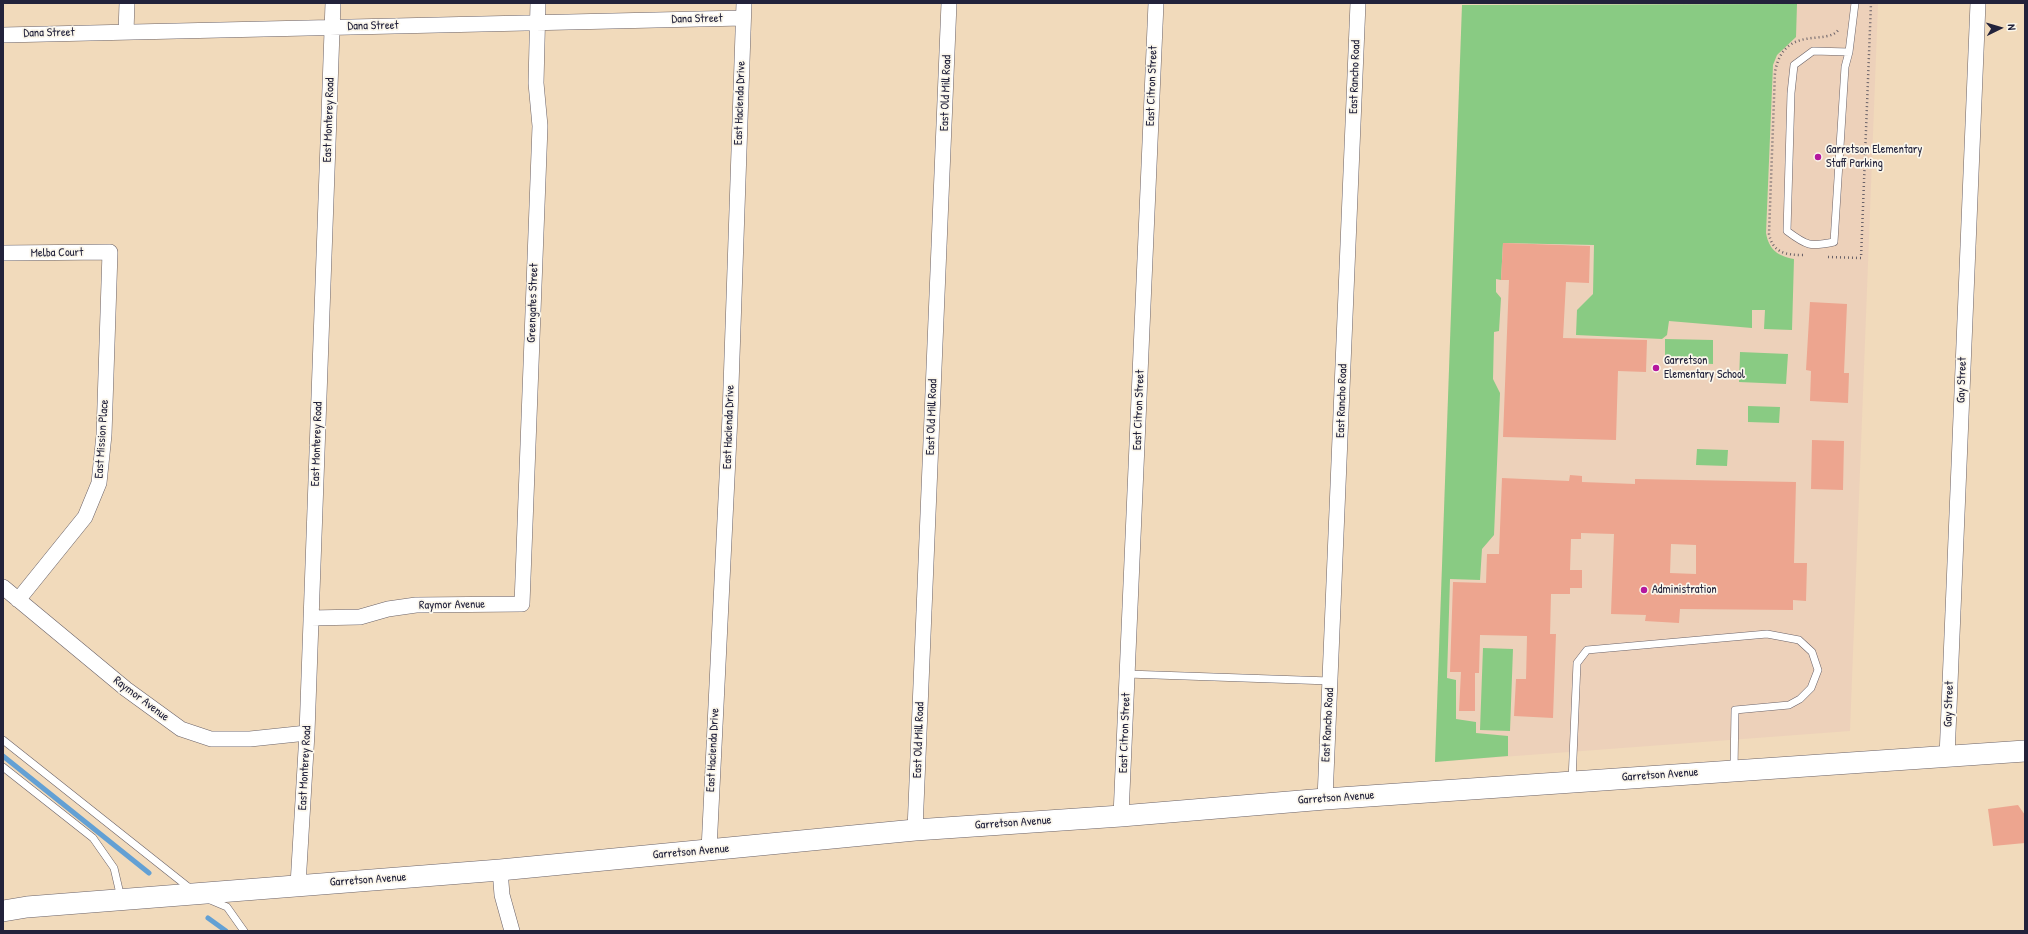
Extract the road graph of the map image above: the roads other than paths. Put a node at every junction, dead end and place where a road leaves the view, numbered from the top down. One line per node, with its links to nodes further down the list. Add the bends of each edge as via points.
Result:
1 (127, 3): 13 (street)
2 (333, 3): 12 (street, East Monterey Road)
3 (538, 3): 11 (street, Greengates Street)
4 (744, 3): 10 (street, East Hacienda Drive)
5 (950, 3): 33 (street, East Old Mill Road)
6 (1156, 3): 22 (street, East Citron Street)
7 (1358, 3): 23 (street, East Rancho Road)
8 (1855, 3): 15 (lane)
9 (1978, 3): 27 (street, Gay Street)
10 (743, 18): 11 (street, Dana Street); 34 (street, East Hacienda Drive, via 729,424)
11 (537, 23): 12 (street, Dana Street); 20 (street, Greengates Street, via 536,83 540,126)
12 (332, 27): 13 (street, Dana Street); 21 (street, East Monterey Road)
13 (126, 32): 14 (street, Dana Street)
14 (3, 34)
15 (1849, 52): 15 (lane, via 1813,51 1794,65 1787,232 1805,245 1834,242 1841,121)
16 (110, 252): 17 (street, Melba Court); 19 (street, East Mission Place, via 104,435 99,483 86,517)
17 (3, 253)
18 (3, 587): 19 (street, Raymor Avenue)
19 (18, 600): 24 (street, Raymor Avenue, via 181,729 211,739 250,740)
20 (522, 604): 21 (street, Raymor Avenue, via 416,605 360,617)
21 (311, 618): 24 (street, East Monterey Road)
22 (1127, 674): 23 (lane); 32 (street, East Citron Street)
23 (1330, 681): 31 (street, East Rancho Road)
24 (307, 733): 36 (street, East Monterey Road)
25 (3, 740): 37 (lane)
26 (2025, 751): 27 (street, Garretson Avenue)
27 (1947, 757): 29 (street, Garretson Avenue)
28 (3, 767): 38 (lane, via 93,838 114,868)
29 (1734, 770): 30 (street, Garretson Avenue); 30 (lane, via 1735,710 1789,705 1811,688 1818,670 1812,652 1799,640 1767,634 1587,650 1577,663)
30 (1572, 782): 31 (street, Garretson Avenue)
31 (1325, 799): 32 (street, Garretson Avenue)
32 (1121, 816): 33 (street, Garretson Avenue)
33 (915, 830): 34 (street, Garretson Avenue)
34 (709, 850): 35 (street, Garretson Avenue)
35 (500, 870): 36 (street, Garretson Avenue); 41 (street, via 502,895)
36 (298, 885): 37 (street, Garretson Avenue)
37 (196, 894): 38 (street, Garretson Avenue); 40 (lane, via 226,907)
38 (121, 900): 39 (street, Garretson Avenue)
39 (3, 911)
40 (244, 931)
41 (512, 931)

